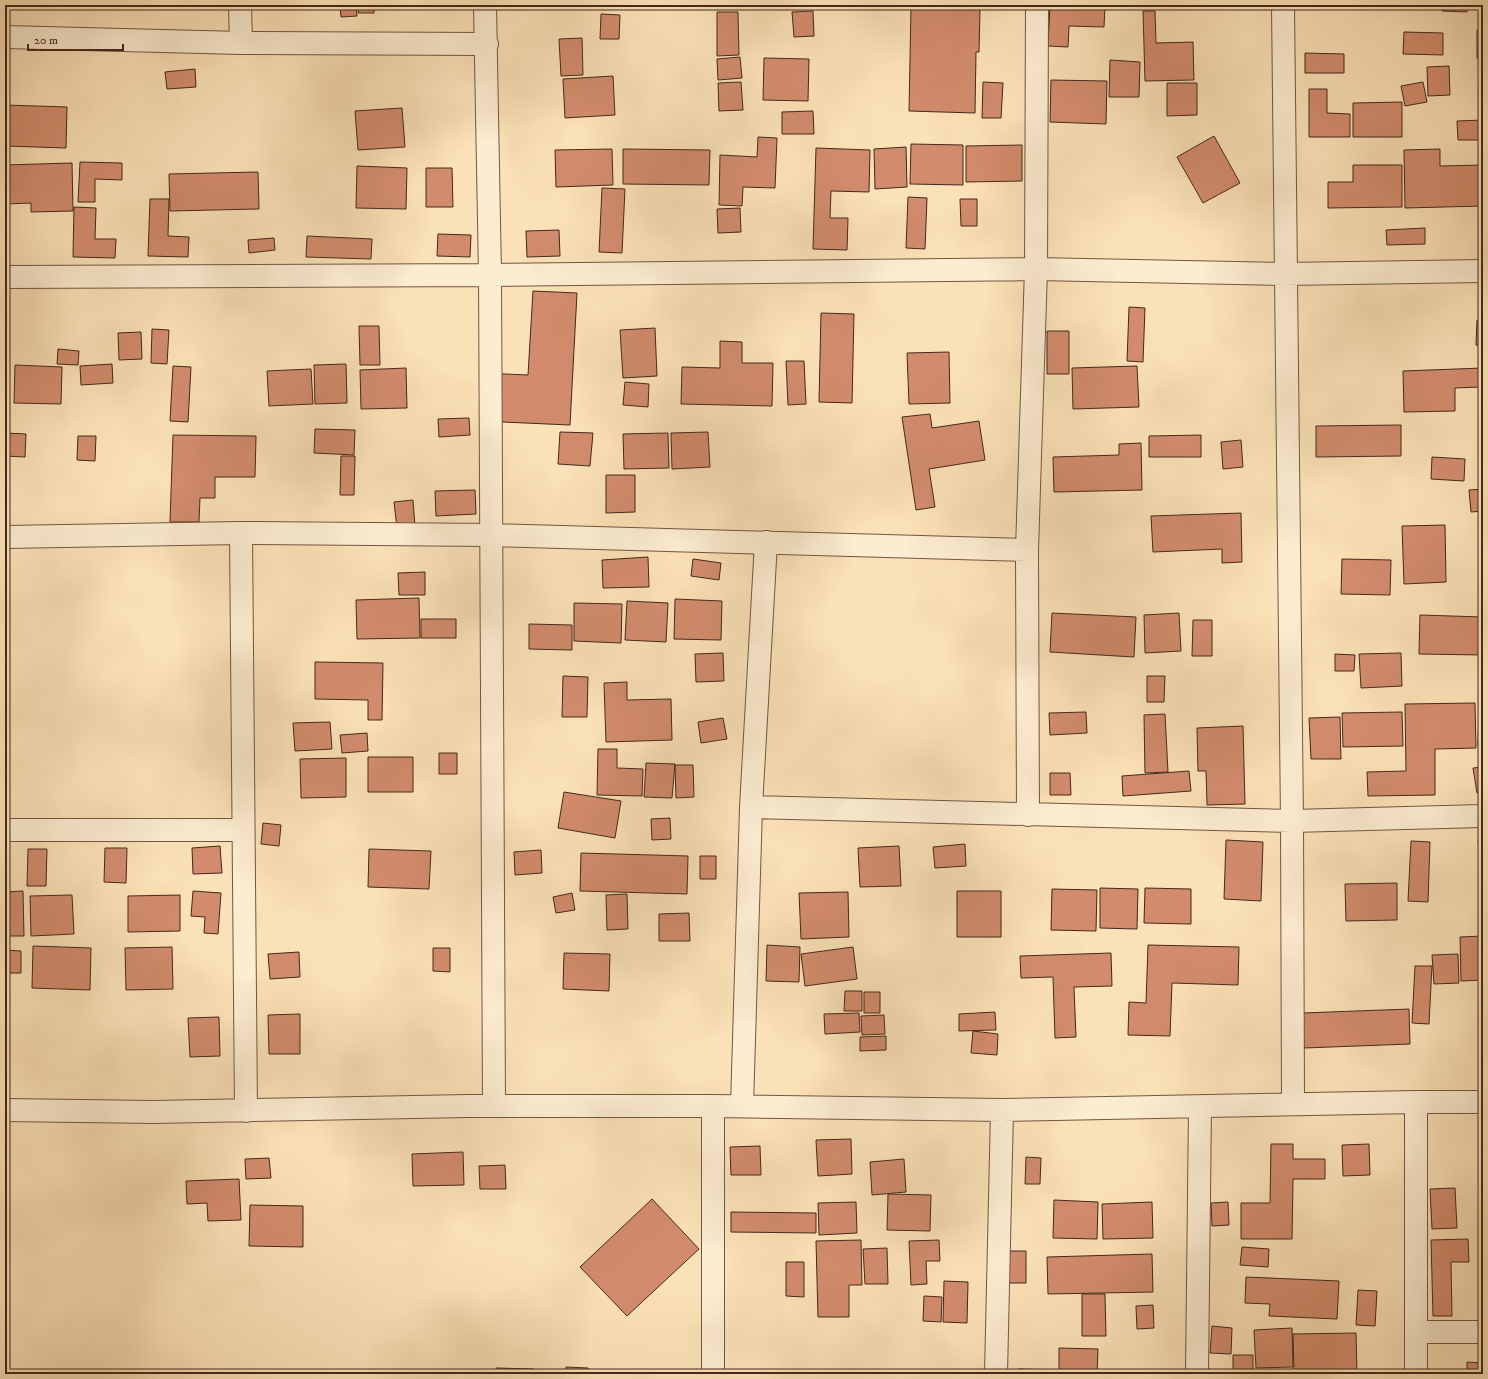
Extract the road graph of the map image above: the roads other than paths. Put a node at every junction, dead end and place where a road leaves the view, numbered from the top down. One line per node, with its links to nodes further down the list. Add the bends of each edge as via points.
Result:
1 (240, 5): 6 (street)
2 (485, 5): 7 (street)
3 (1037, 5): 8 (street)
4 (1283, 5): 10 (street)
5 (5, 37): 6 (street)
6 (241, 43): 7 (street)
7 (487, 44): 11 (street)
8 (1036, 269): 10 (street); 11 (street); 17 (street)
9 (1483, 271): 10 (street)
10 (1285, 274): 21 (street)
11 (490, 275): 12 (street); 14 (street)
12 (5, 276)
13 (242, 533): 14 (street); 15 (street); 23 (street)
14 (490, 535): 16 (street); 27 (street)
15 (5, 537)
16 (766, 542): 17 (street); 18 (street)
17 (1027, 550): 19 (street)
18 (751, 807): 19 (street); 29 (street)
19 (1028, 815): 21 (street)
20 (1483, 816): 21 (street)
21 (1292, 821): 26 (street)
22 (5, 830): 23 (street)
23 (243, 830): 33 (street)
24 (1416, 1102): 25 (street); 26 (street); 34 (street)
25 (1483, 1102)
26 (1293, 1104): 30 (street)
27 (494, 1106): 28 (street); 33 (street)
28 (713, 1106): 29 (street); 36 (street)
29 (742, 1106): 32 (street)
30 (1200, 1107): 32 (street); 38 (street)
31 (5, 1110): 33 (street)
32 (1002, 1110): 37 (street)
33 (246, 1111)
34 (1416, 1332): 35 (street); 39 (street)
35 (1483, 1332)
36 (713, 1374)
37 (996, 1374)
38 (1197, 1374)
39 (1416, 1374)

